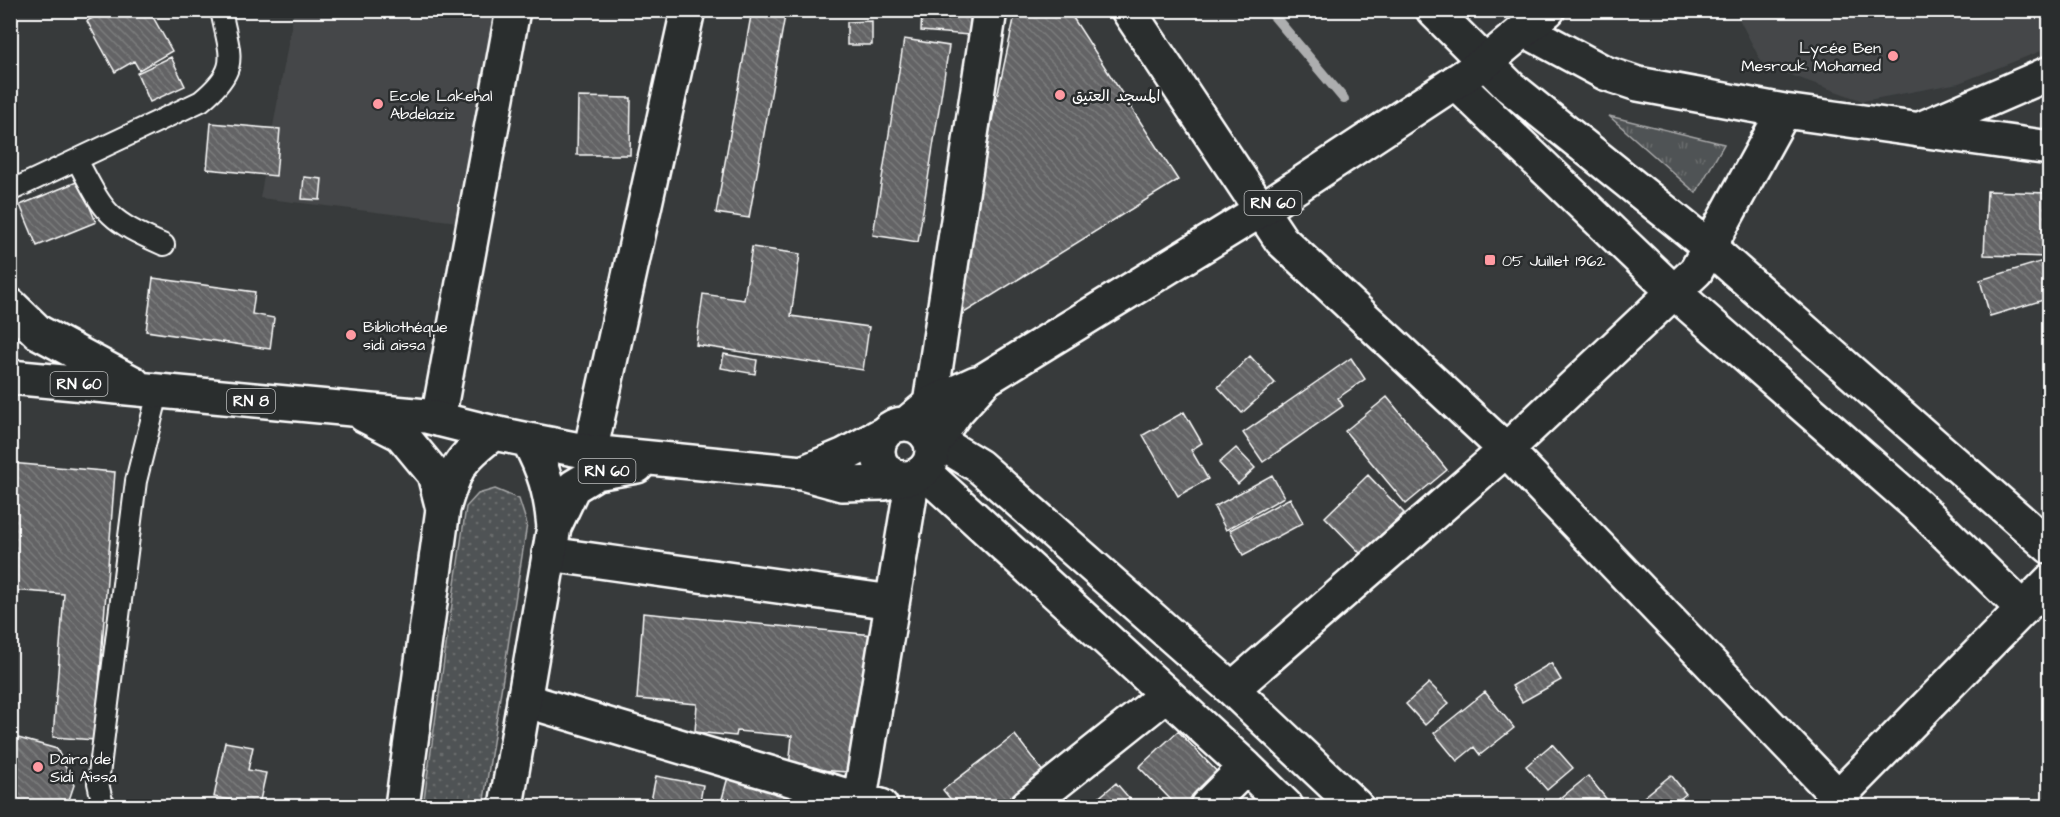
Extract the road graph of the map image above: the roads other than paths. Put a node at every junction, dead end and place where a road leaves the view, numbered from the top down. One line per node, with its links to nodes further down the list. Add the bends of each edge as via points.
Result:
1 (221, 10): 14 (lane, via 230,70 221,84 201,101)
2 (513, 10): 24 (street)
3 (688, 10): 29 (street)
4 (990, 10): 27 (street)
5 (1128, 10): 16 (street)
6 (1433, 10): 8 (street)
7 (1537, 20): 8 (street, RN 60); 11 (street, via 1605,73 1638,84)
8 (1487, 61): 10 (street, RN 60); 18 (street, via 1510,87)
9 (2049, 73): 12 (street)
10 (1455, 82): 16 (street, RN 60); 19 (street)
11 (1784, 111): 12 (street); 18 (street)
12 (1918, 130): 13 (street)
13 (2049, 148)
14 (76, 160): 15 (lane); 17 (lane, via 111,218)
15 (10, 192)
16 (1261, 210): 27 (street, RN 60, via 986,380); 28 (street, via 1281,240)
17 (164, 244)
18 (1709, 247): 19 (street, via 1696,271); 34 (street)
19 (1674, 292): 28 (street); 37 (street, via 1919,507)
20 (10, 305): 22 (street, RN 8, via 38,332)
21 (10, 377): 22 (street, RN 60)
22 (153, 392): 23 (street, RN 8); 44 (lane, via 136,481 98,783)
23 (355, 410): 24 (street); 32 (street, RN 8, via 401,435 434,474)
24 (438, 419): 25 (street)
25 (494, 433): 26 (street); 32 (street, via 466,453 452,480)
26 (528, 440): 29 (street, RN 60); 33 (street, via 543,468 551,495)
27 (921, 442): 31 (street, RN 60, via 845,455); 31 (street, RN 60, via 884,483 842,484); 36 (street); 38 (street, via 980,466); 39 (street)
28 (1506, 450): 38 (street); 43 (street)
29 (590, 452): 30 (street, RN 60)
30 (688, 462): 31 (street, RN 60); 33 (street, RN 60, via 596,473 573,487)
31 (802, 473)
32 (444, 509): 45 (street)
33 (552, 540): 36 (street); 40 (street)
34 (2049, 547)
35 (2049, 581): 37 (street)
36 (892, 602): 42 (street)
37 (2023, 609): 43 (street)
38 (1232, 689): 50 (street)
39 (1166, 694): 41 (street); 47 (street)
40 (524, 700): 42 (street); 46 (street)
41 (1246, 767): 48 (street); 49 (street)
42 (866, 804)
43 (1840, 804)
44 (106, 807)
45 (402, 807)
46 (506, 807)
47 (1027, 807)
48 (1207, 807)
49 (1286, 807)
50 (1356, 807)

